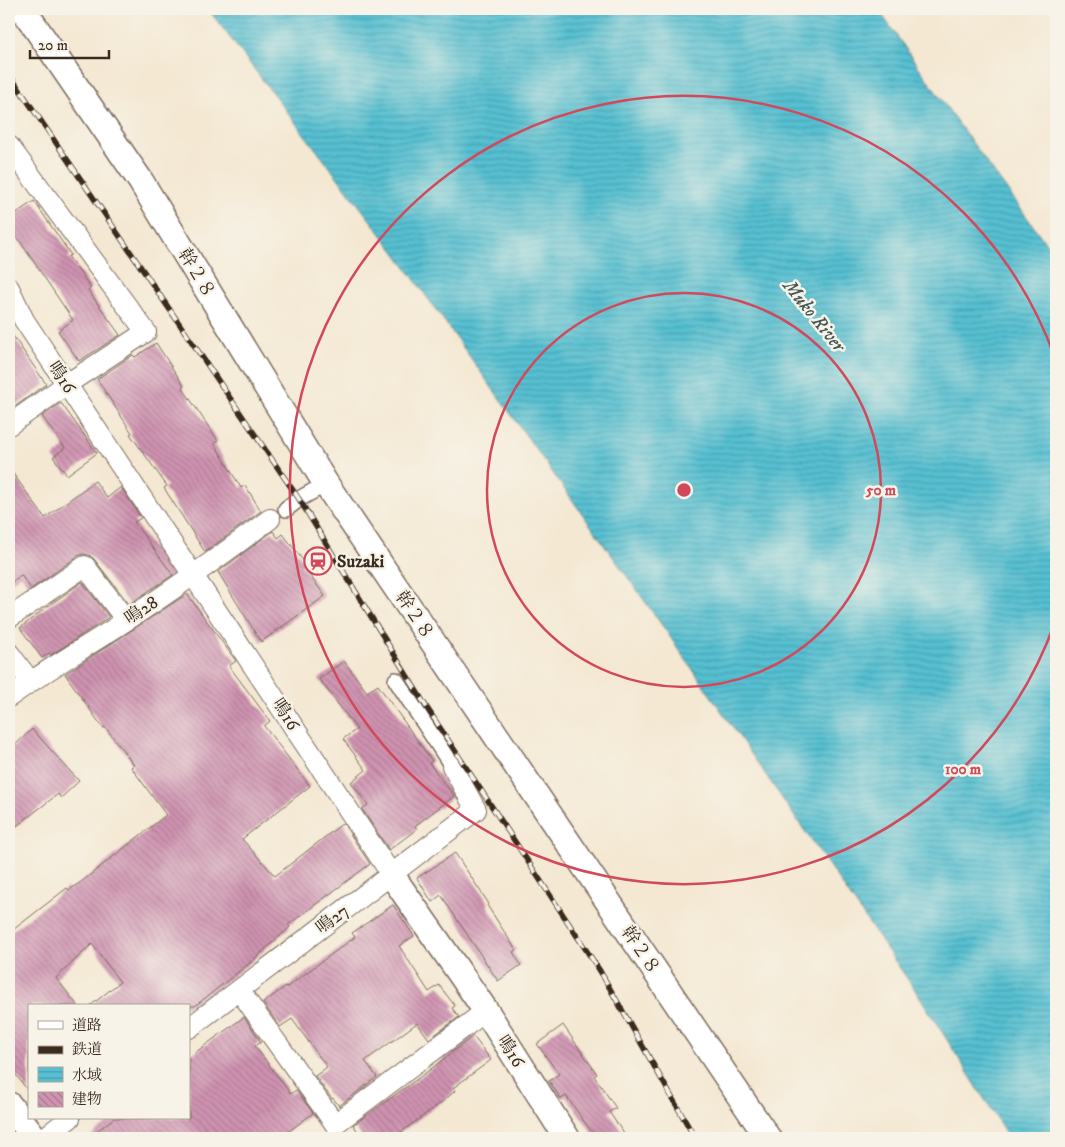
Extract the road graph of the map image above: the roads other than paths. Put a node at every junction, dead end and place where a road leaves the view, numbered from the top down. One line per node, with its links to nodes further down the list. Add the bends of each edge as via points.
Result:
1 (23, 9): 6 (street, 幹２８, via 140,180)
2 (9, 146): 4 (street, via 146,332)
3 (9, 288): 4 (street, 鳴16, via 24,320)
4 (67, 384): 5 (street); 8 (street, 鳴16)
5 (9, 425)
6 (326, 484): 7 (street); 25 (street, 幹２８)
7 (278, 514): 8 (street, 鳴28)
8 (194, 575): 10 (street, 鳴28); 16 (street, 鳴16)
9 (9, 618): 10 (street, via 85,566)
10 (126, 620): 13 (street, 鳴28)
11 (9, 653): 13 (street)
12 (396, 680): 15 (street)
13 (30, 681): 14 (street, 鳴28)
14 (9, 697)
15 (452, 766): 16 (street, 鳴27, via 476,810)
16 (391, 874): 17 (street, 鳴27); 18 (street, 鳴16)
17 (238, 990): 18 (street, via 335,1124); 19 (street, 鳴27)
18 (486, 1011): 24 (street, 鳴16)
19 (190, 1027)
20 (9, 1105): 22 (street)
21 (67, 1120): 23 (street)
22 (35, 1138)
23 (44, 1138)
24 (567, 1138)
25 (768, 1138)

